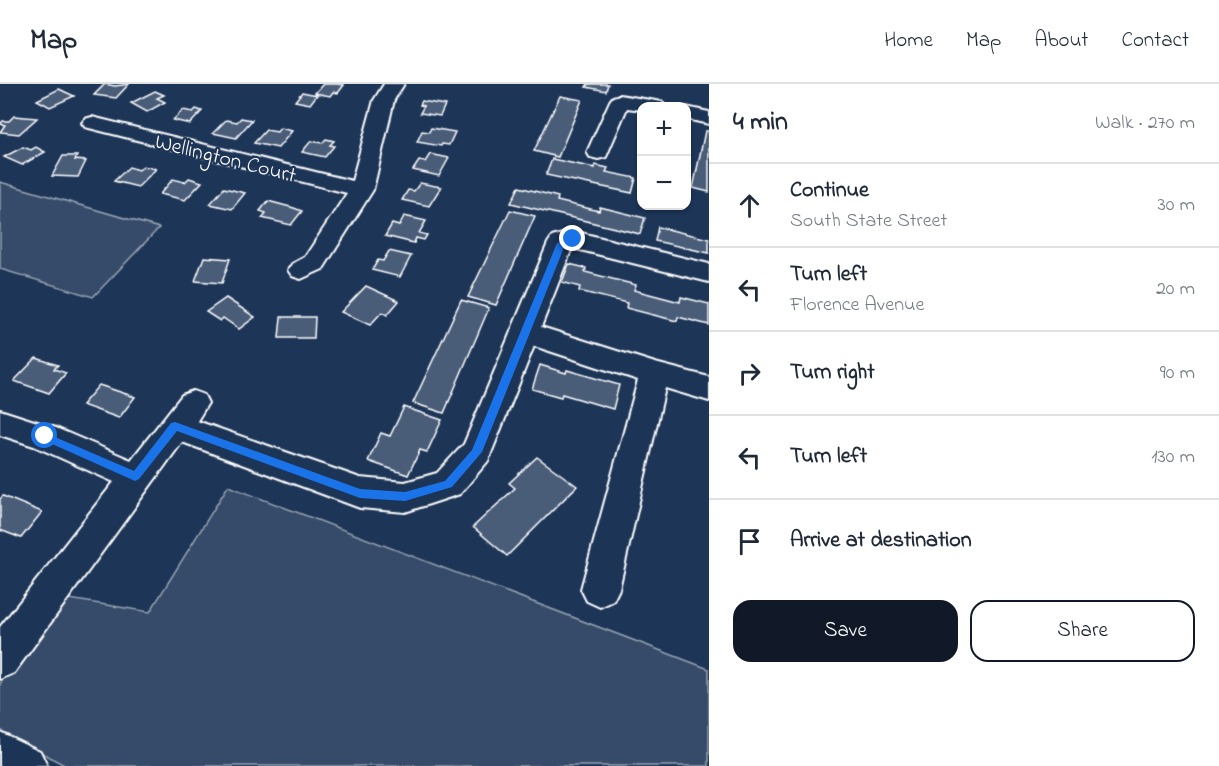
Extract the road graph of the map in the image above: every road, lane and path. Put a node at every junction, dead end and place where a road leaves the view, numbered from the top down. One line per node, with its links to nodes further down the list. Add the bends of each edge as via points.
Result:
1 (394, 84): 9 (street, via 384,100)
2 (665, 84): 3 (street)
3 (658, 102)
4 (637, 103): 8 (street, via 620,101)
5 (691, 114): 6 (street)
6 (709, 117)
7 (92, 123): 9 (street, Wellington Court)
8 (598, 152)
9 (361, 190): 10 (street, via 315,263)
10 (301, 270)
11 (709, 273): 12 (street, via 573,239 561,243)
12 (525, 332): 13 (street); 16 (street, via 477,452 448,484 405,497 360,493 184,414)
13 (654, 374): 14 (street); 17 (street)
14 (709, 389)
15 (0, 422): 16 (street, via 45,436)
16 (135, 476): 18 (street)
17 (600, 589)
18 (0, 659)
19 (0, 753): 20 (street)
20 (25, 766)

